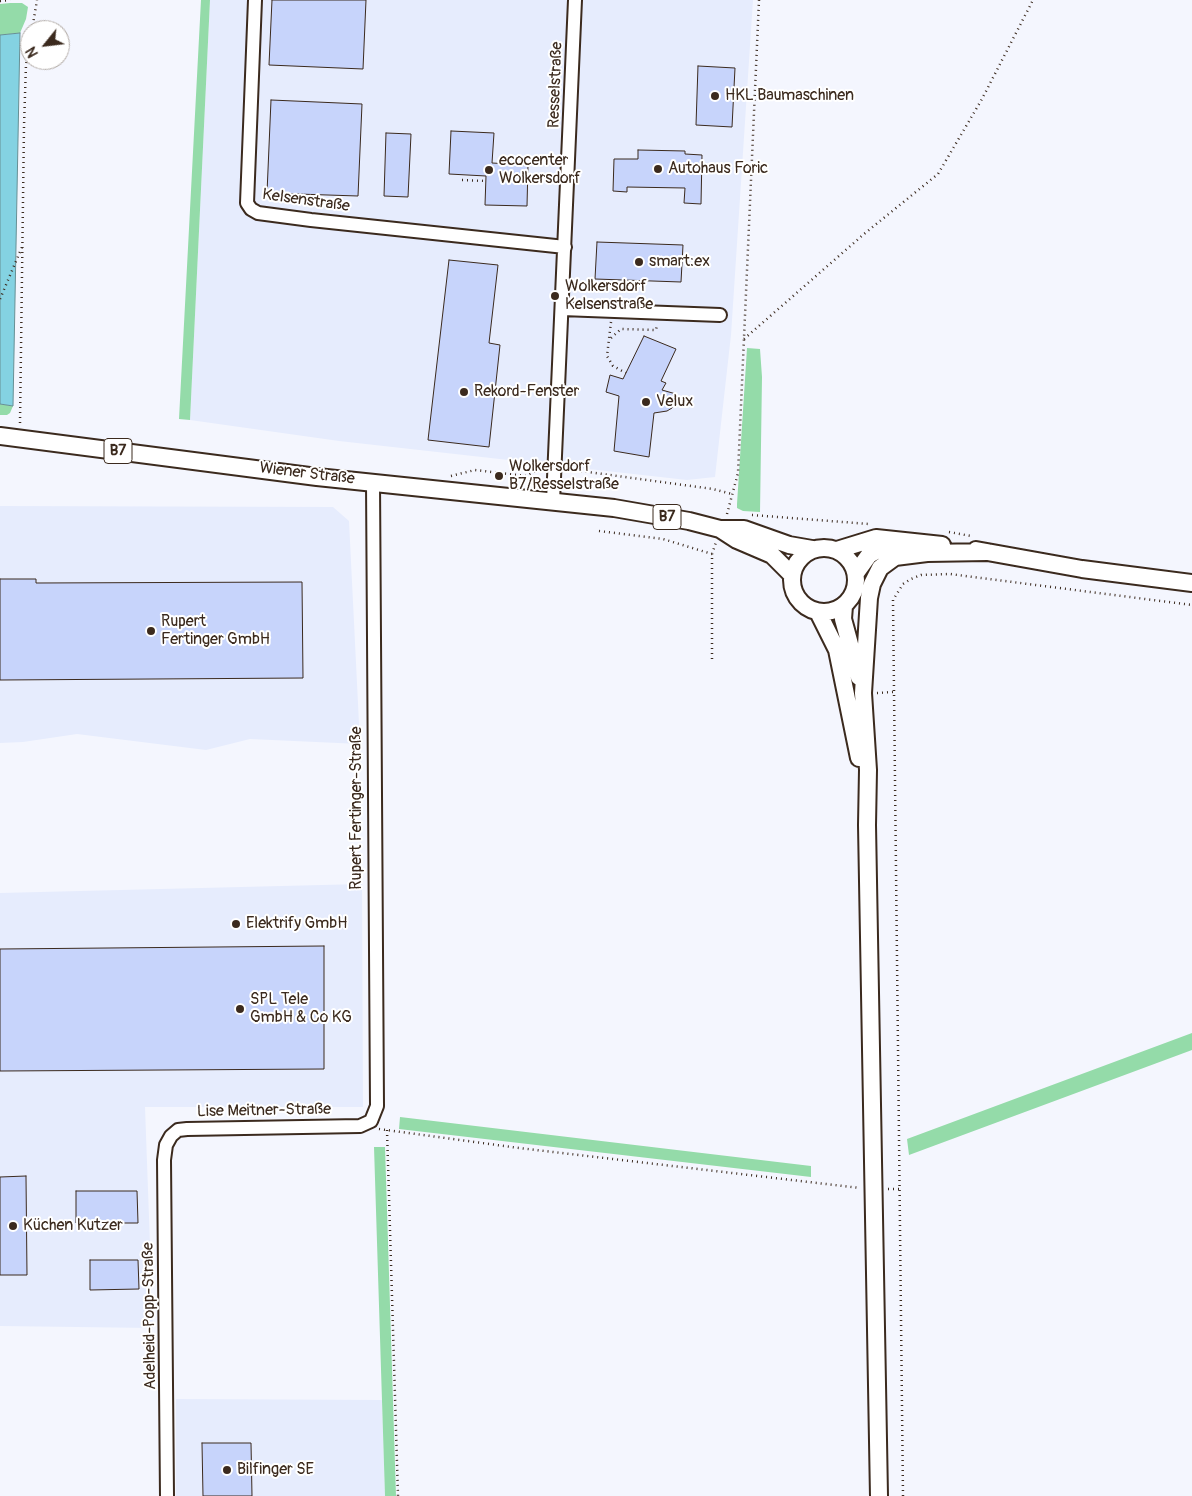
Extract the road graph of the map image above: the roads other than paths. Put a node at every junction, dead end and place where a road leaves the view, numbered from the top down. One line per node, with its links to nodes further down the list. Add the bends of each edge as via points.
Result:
1 (254, 0): 3 (street, Kelsenstraße, via 247,203 251,209 258,213 310,220)
2 (575, 0): 3 (street, Resselstraße)
3 (566, 247): 4 (street, Resselstraße)
4 (562, 309): 5 (street); 8 (street, Resselstraße)
5 (720, 315)
6 (0, 436): 7 (main road, Wiener Straße / B7)
7 (373, 482): 8 (main road, Wiener Straße / B7); 21 (street, Rupert Fertinger-Straße, via 377,1106)
8 (553, 501): 9 (main road, Wiener Straße / B7, via 614,508)
9 (720, 529): 11 (main road, B7, via 744,529 789,545); 15 (main road, B7, via 772,555)
10 (898, 540): 12 (main road, B7, via 876,538); 13 (main road, B7); 14 (main road, via 869,556)
11 (812, 549): 12 (main road, B7); 15 (main road, via 800,558)
12 (837, 550): 14 (main road, via 850,560)
13 (987, 552): 16 (main road, B7, via 1082,569); 19 (main road, via 904,555 880,568 869,598)
14 (856, 573): 17 (main road, via 856,588)
15 (792, 575): 18 (main road, via 795,596)
16 (1192, 582)
17 (844, 606): 18 (main road); 19 (main road, via 844,619)
18 (818, 612): 20 (main road, via 832,637 843,672)
19 (863, 693): 20 (main road, via 868,770)
20 (867, 825): 24 (main road)
21 (365, 1124): 22 (street, Lise Meitner-Straße, via 187,1129 178,1130)
22 (171, 1136): 23 (street, Adelheid-Popp-Straße, via 164,1160)
23 (168, 1496)
24 (879, 1496)

